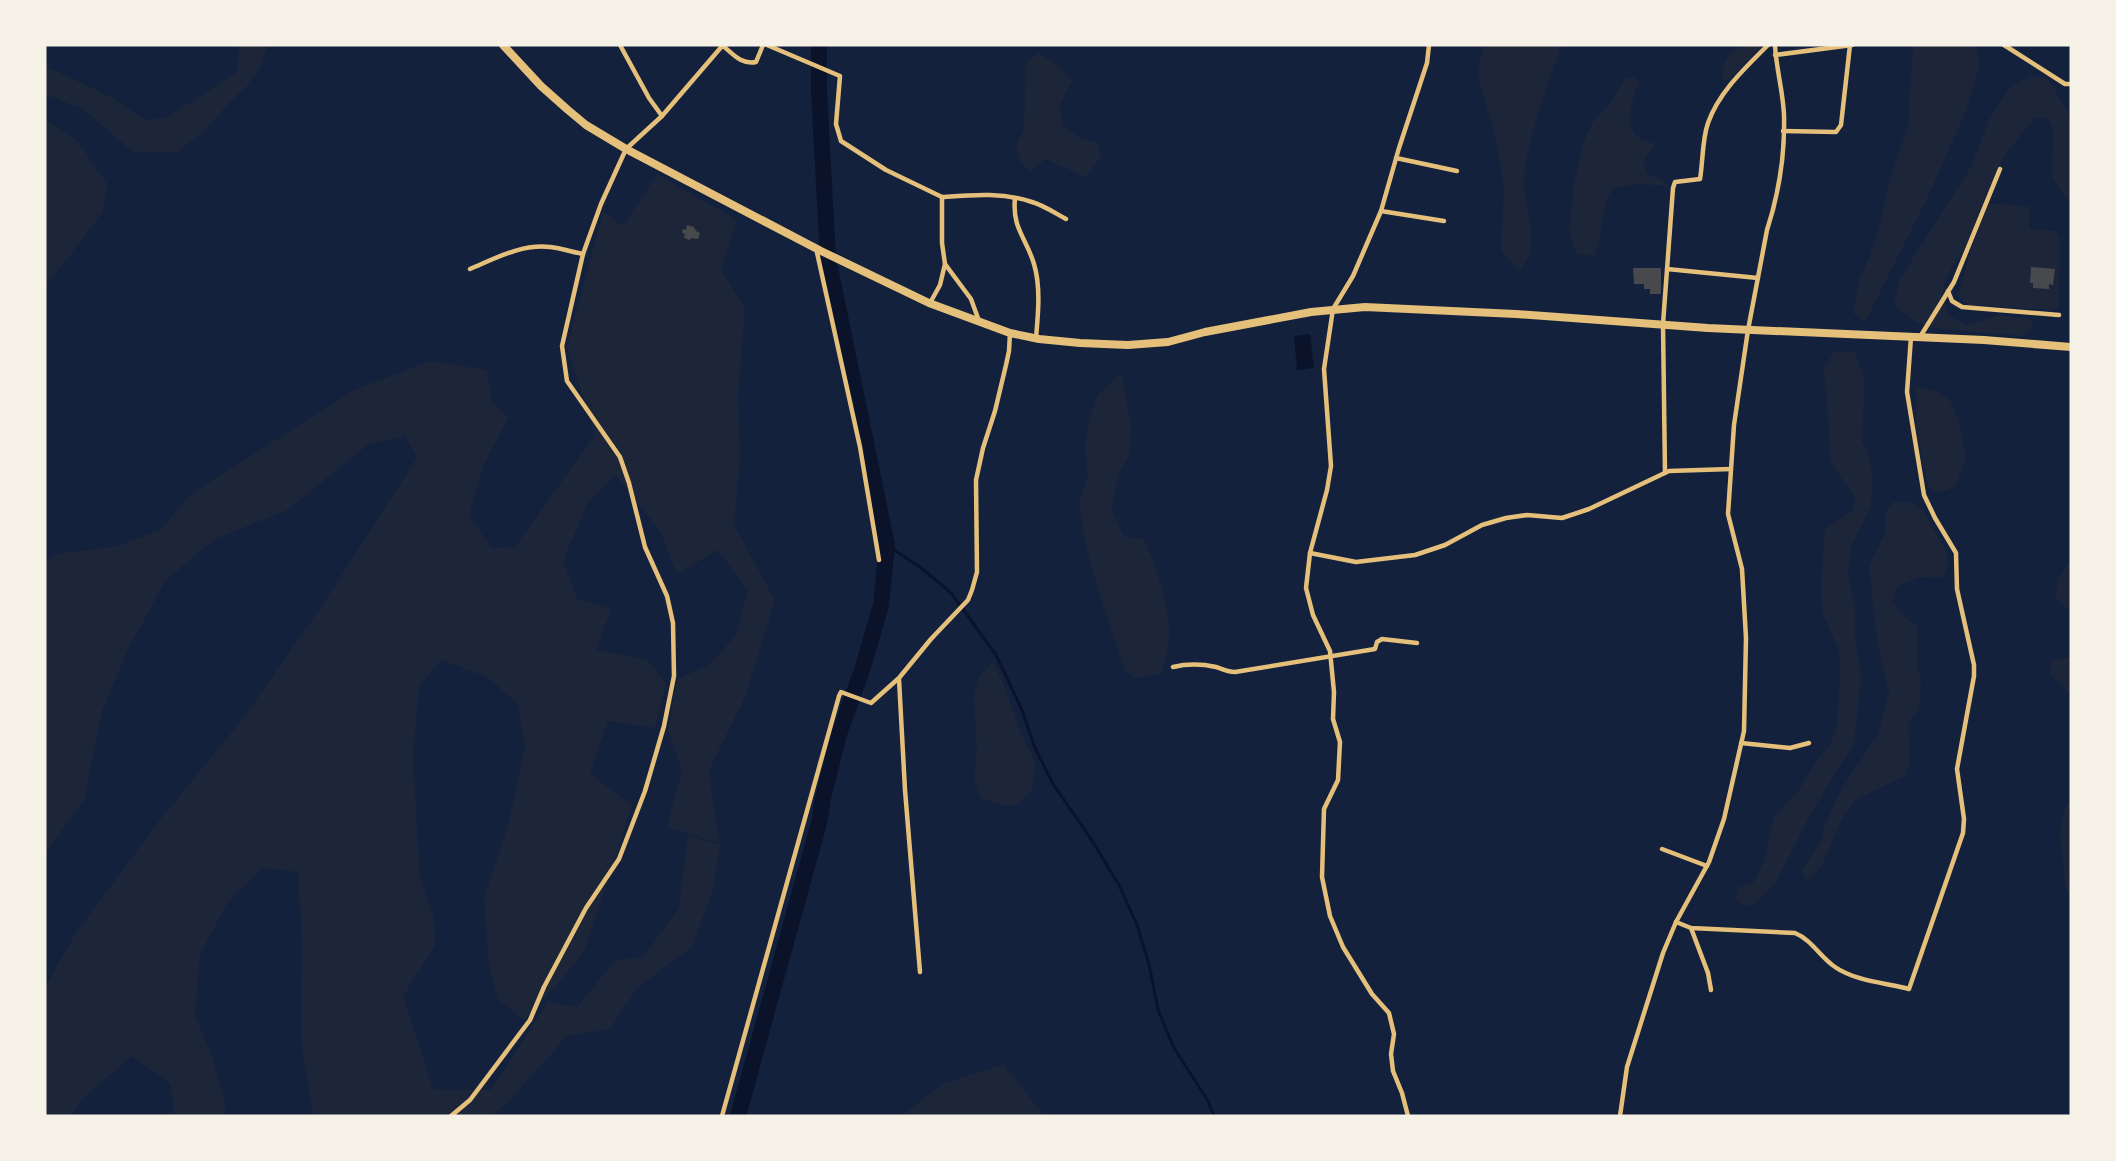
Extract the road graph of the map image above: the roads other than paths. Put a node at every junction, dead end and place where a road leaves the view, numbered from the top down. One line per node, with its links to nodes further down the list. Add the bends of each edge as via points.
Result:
1 (503, 45): 15 (main road, via 568,110)
2 (620, 45): 13 (street)
3 (723, 45): 4 (street, via 742,62 750,63 756,62); 13 (street)
4 (765, 45): 19 (street, via 840,76 836,124 841,141 886,170)
5 (1429, 45): 16 (street, via 1427,63)
6 (1768, 45): 28 (street, via 1718,103 1708,125 1700,179 1675,182)
7 (1775, 45): 11 (street)
8 (1845, 45): 9 (street); 11 (street)
9 (1851, 45): 14 (street, via 1841,125 1836,132)
10 (2004, 45): 12 (street, via 2065,84)
11 (1775, 55): 14 (street)
12 (2071, 84)
13 (662, 116): 15 (street)
14 (1783, 131): 29 (street, via 1781,169)
15 (626, 149): 24 (main road); 25 (street)
16 (1396, 158): 18 (street); 21 (street)
17 (2000, 169): 30 (street)
18 (1457, 171)
19 (942, 196): 20 (street); 26 (street)
20 (1016, 198): 22 (street); 40 (street, via 1014,214 1034,264 1038,292)
21 (1381, 211): 23 (street); 32 (street, via 1353,276)
22 (1066, 219)
23 (1444, 221)
24 (819, 250): 31 (main road); 45 (street)
25 (583, 254): 27 (street, via 549,247 527,248); 58 (street, via 562,346 567,381 620,457 645,547 667,596 673,623 674,676 655,758 619,859 586,908 530,1020 470,1100)
26 (945, 264): 31 (street, via 940,285); 34 (street, via 971,299)
27 (470, 269)
28 (1666, 269): 29 (street); 35 (street)
29 (1758, 278): 36 (street)
30 (1948, 291): 33 (street, via 1952,301 1962,307); 39 (street)
31 (929, 303): 34 (main road)
32 (1333, 309): 35 (main road, via 1365,307); 40 (main road, via 1168,342 1080,344); 44 (street, via 1324,369 1331,466)
33 (2059, 315)
34 (979, 322): 37 (main road)
35 (1663, 324): 36 (main road); 43 (street)
36 (1748, 330): 38 (main road); 42 (street)
37 (1010, 333): 40 (main road); 49 (street, via 1006,365 976,480 977,572 968,600)
38 (1911, 337): 39 (main road); 55 (street, via 1907,392 1924,495 1956,554 1957,589 1974,676 1957,769 1963,833 1909,988 1836,968 1805,937 1795,933)
39 (1920, 337): 41 (main road)
40 (1036, 338)
41 (2071, 347)
42 (1731, 469): 43 (street); 50 (street, via 1728,514 1742,569 1746,638)
43 (1665, 473): 44 (street, via 1562,518 1506,518 1415,555 1356,562)
44 (1310, 553): 47 (street, via 1306,588)
45 (879, 560)
46 (1417, 643): 47 (street, via 1382,639 1375,649)
47 (1331, 657): 48 (street, via 1234,672 1187,664); 60 (street, via 1333,719 1340,742 1340,762 1338,780 1324,809 1322,877 1330,916 1343,947 1372,994 1389,1012 1394,1034 1393,1071)
48 (1173, 667)
49 (899, 678): 56 (street); 59 (street, via 871,702 841,692)
50 (1741, 743): 51 (street, via 1790,748); 53 (street, via 1724,819)
51 (1809, 743)
52 (1662, 849): 53 (street)
53 (1707, 866): 54 (street)
54 (1676, 922): 55 (street); 61 (street, via 1627,1067)
55 (1691, 928): 57 (street)
56 (920, 972)
57 (1711, 990)
58 (451, 1116)
59 (722, 1116)
60 (1408, 1116)
61 (1620, 1116)

